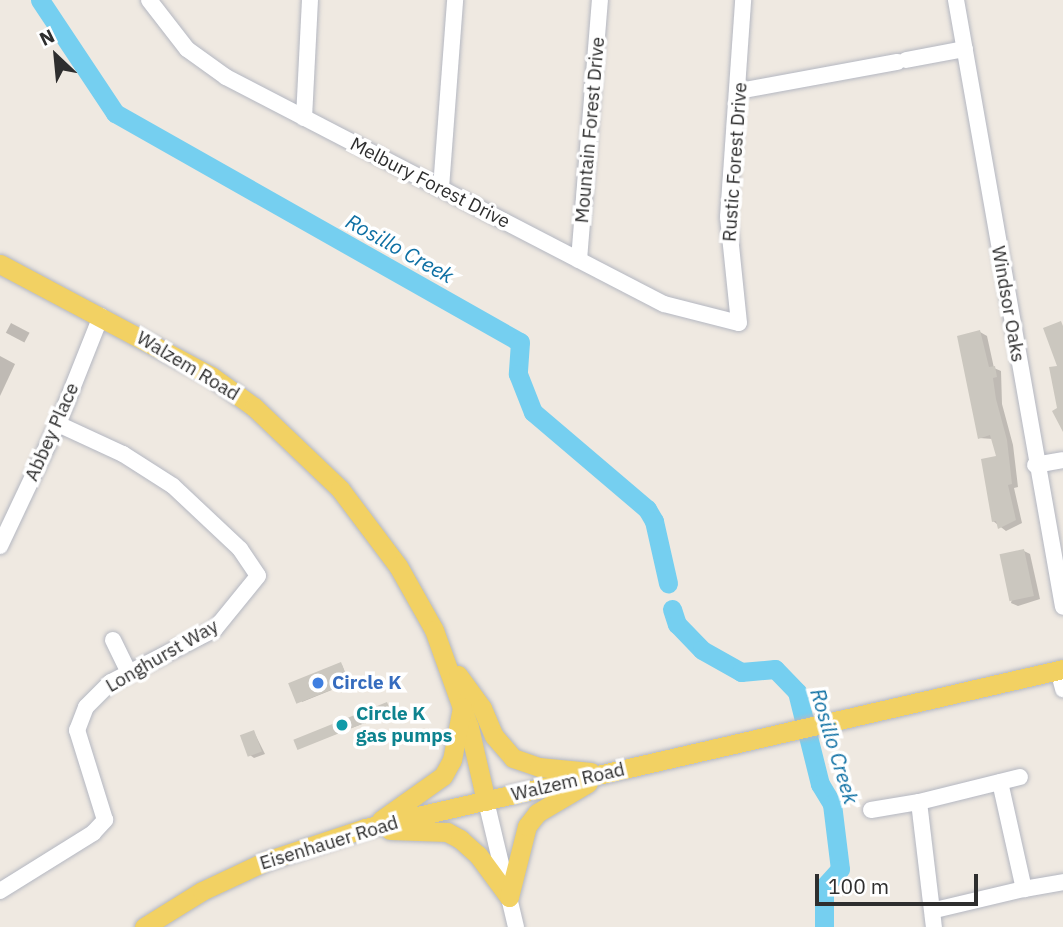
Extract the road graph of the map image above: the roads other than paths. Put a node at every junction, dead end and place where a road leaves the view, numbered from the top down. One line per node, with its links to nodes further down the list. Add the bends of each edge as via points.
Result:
1 (149, 0): 9 (street, Melbury Forest Drive, via 179,42 205,64)
2 (310, 0): 9 (street)
3 (454, 0): 10 (street)
4 (600, 0): 11 (street, Mountain Forest Drive)
5 (743, 0): 8 (street, Rustic Forest Drive)
6 (956, 0): 7 (street, Windsor Oaks)
7 (965, 49): 8 (street); 17 (street, Windsor Oaks)
8 (739, 91): 14 (street, Rustic Forest Drive, via 728,217)
9 (304, 118): 10 (street, Melbury Forest Drive)
10 (441, 188): 11 (street, Melbury Forest Drive)
11 (579, 260): 14 (street, Melbury Forest Drive, via 664,304)
12 (0, 264): 13 (main road, Walzem Road)
13 (101, 316): 15 (street, Abbey Place); 21 (main road, Walzem Road, via 211,376 254,407 304,453 374,531 417,596)
14 (739, 323)
15 (58, 424): 18 (street, Abbey Place); 22 (street, Longhurst Way, via 123,454 173,486 240,549 258,576 215,629)
16 (1063, 460): 17 (street)
17 (1035, 465): 19 (street, Windsor Oaks)
18 (0, 546)
19 (1063, 607)
20 (113, 640): 22 (street)
21 (443, 654): 24 (main road, Walzem Road); 25 (main road, via 513,758 539,766)
22 (129, 673): 34 (street, Longhurst Way, via 111,682 86,707 77,730 111,822)
23 (1061, 676): 25 (main road, Walzem Road)
24 (462, 706): 28 (main road, Walzem Road); 31 (main road, via 452,760 443,776)
25 (606, 773): 28 (main road, Walzem Road); 35 (main road, via 530,821 521,838)
26 (1020, 777): 27 (street)
27 (1000, 782): 29 (street); 33 (street)
28 (486, 801): 31 (main road, Eisenhauer Road); 35 (street)
29 (919, 802): 30 (street); 36 (street)
30 (872, 810)
31 (365, 828): 35 (main road, via 447,832 478,855); 37 (main road, Eisenhauer Road, via 266,861 202,891)
32 (1063, 882): 33 (street)
33 (1024, 889): 36 (street)
34 (0, 891)
35 (509, 897): 38 (street)
36 (935, 910): 39 (street)
37 (144, 927)
38 (516, 927)
39 (934, 927)

